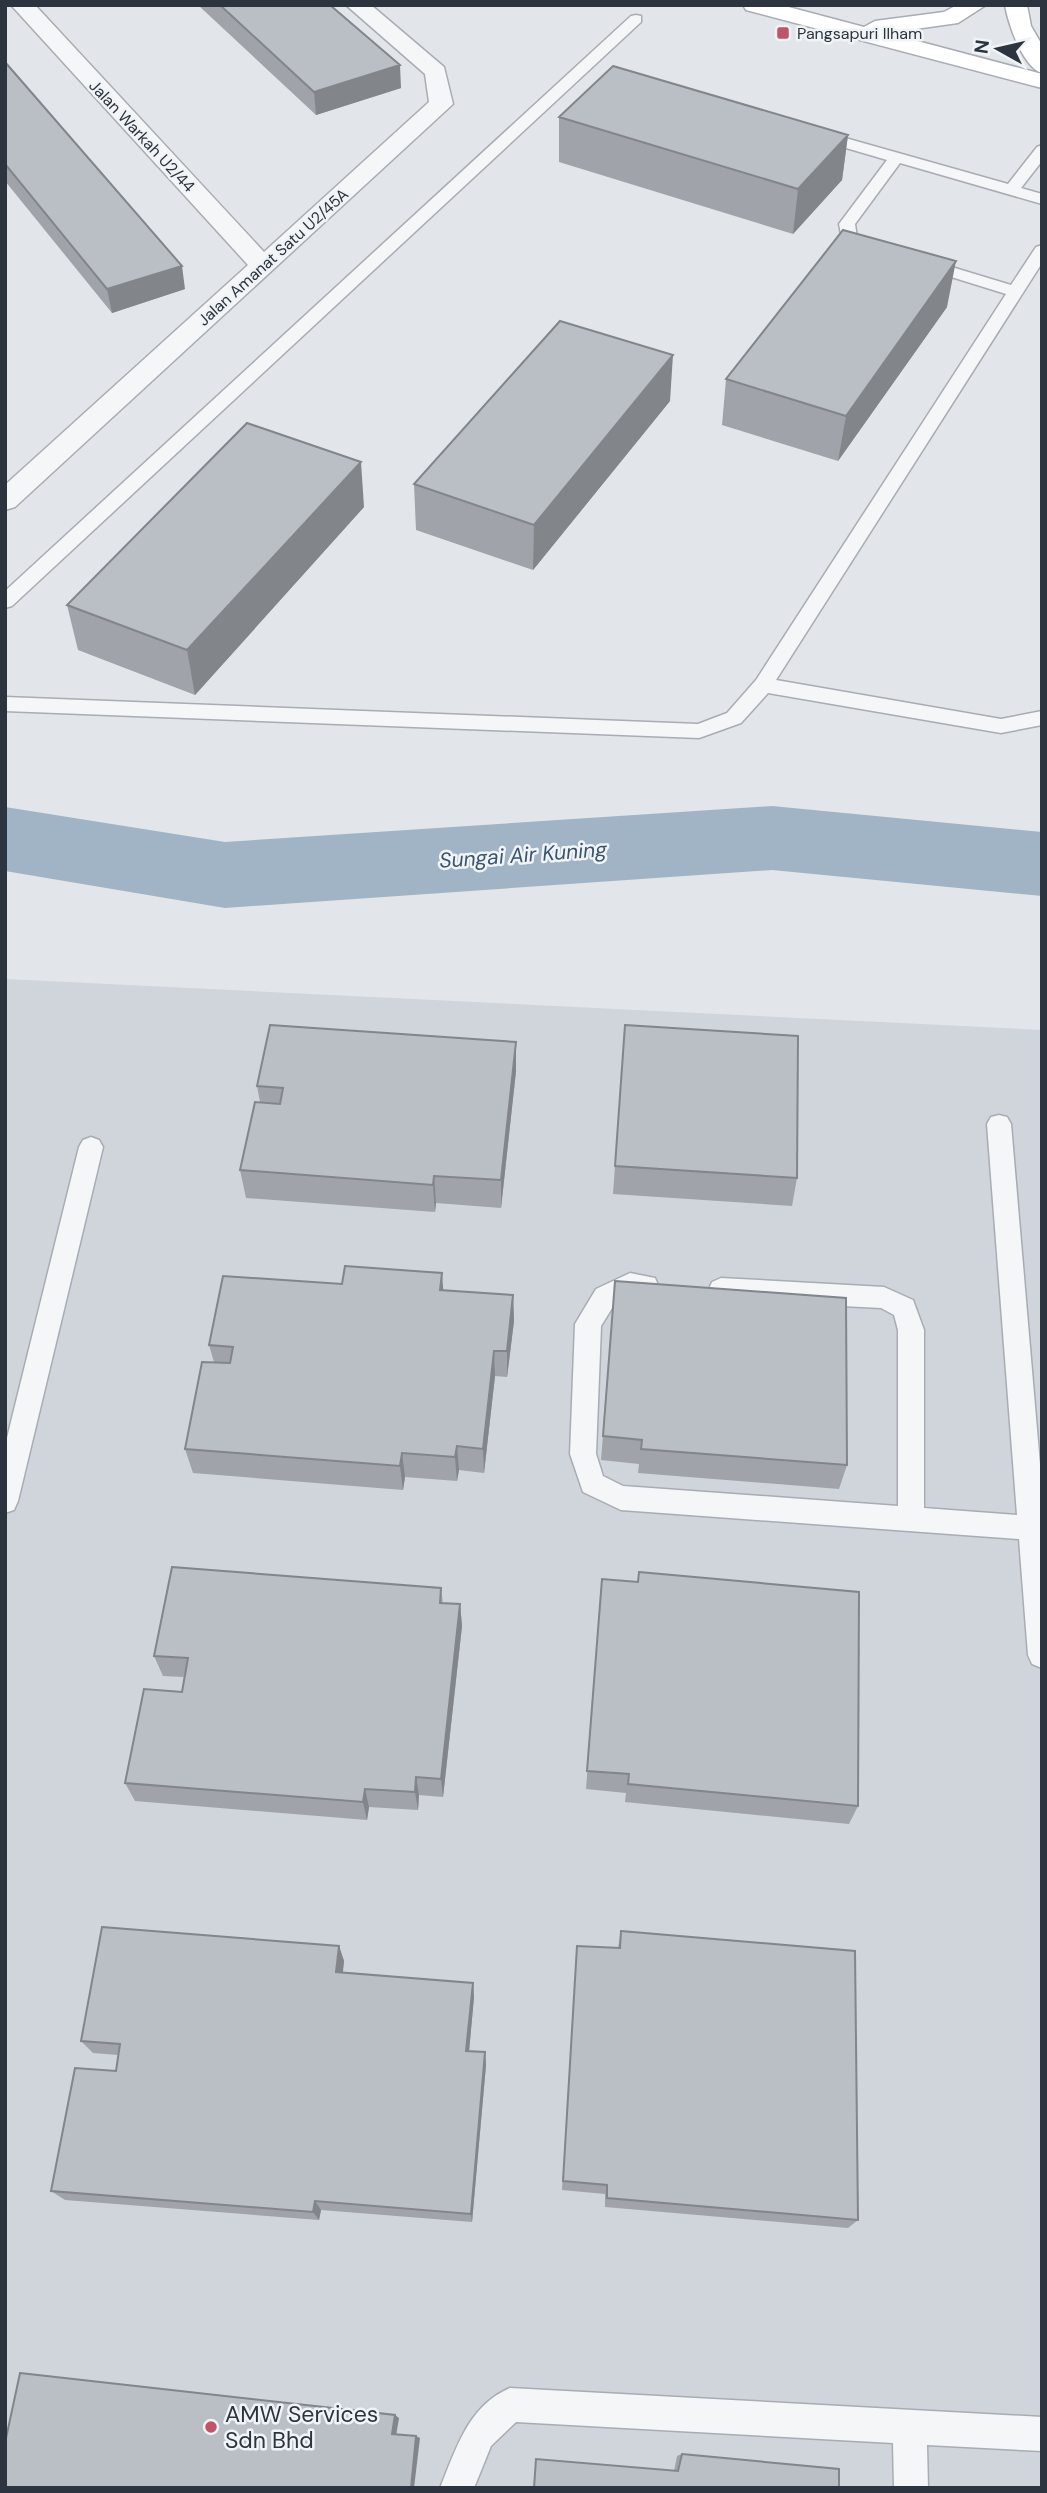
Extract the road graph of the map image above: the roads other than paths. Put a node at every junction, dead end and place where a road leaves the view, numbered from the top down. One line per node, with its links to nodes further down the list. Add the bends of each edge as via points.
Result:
1 (22, 5): 20 (street, Jalan Warkah U2/44)
2 (356, 5): 20 (street, Jalan Amanat Satu U2/45A, via 436,72 441,104)
3 (754, 5): 8 (street)
4 (975, 5): 8 (street, via 950,18)
5 (995, 5): 9 (street)
6 (1016, 5): 10 (street, via 1020,26)
7 (636, 19): 11 (lane)
8 (845, 29): 9 (street)
9 (951, 56): 13 (street)
10 (1042, 66)
11 (580, 68): 12 (lane); 23 (lane)
12 (605, 75)
13 (1042, 81)
14 (807, 133): 16 (lane)
15 (1042, 150): 17 (lane)
16 (896, 158): 17 (lane); 21 (lane, via 847,224 849,241)
17 (1012, 190): 18 (lane)
18 (1042, 199)
19 (1042, 250): 21 (lane)
20 (263, 266): 22 (street, Jalan Amanat Satu U2/45A)
21 (1015, 291): 24 (lane)
22 (6, 500)
23 (5, 602)
24 (763, 685): 25 (lane, via 734,718 699,731); 26 (lane, via 1001,726)
25 (5, 704)
26 (1042, 718)
27 (999, 1124): 33 (lane)
28 (91, 1147): 31 (lane)
29 (671, 1286): 32 (lane, via 630,1284 605,1297 587,1324 583,1454 592,1484 621,1498)
30 (699, 1288): 32 (lane, via 884,1298 904,1308 911,1330)
31 (5, 1501)
32 (912, 1519): 33 (lane)
33 (1032, 1528): 34 (lane)
34 (1042, 1655)
35 (911, 2426): 36 (lane); 37 (lane, via 510,2405 479,2434); 38 (lane)
36 (1042, 2434)
37 (457, 2488)
38 (911, 2488)

